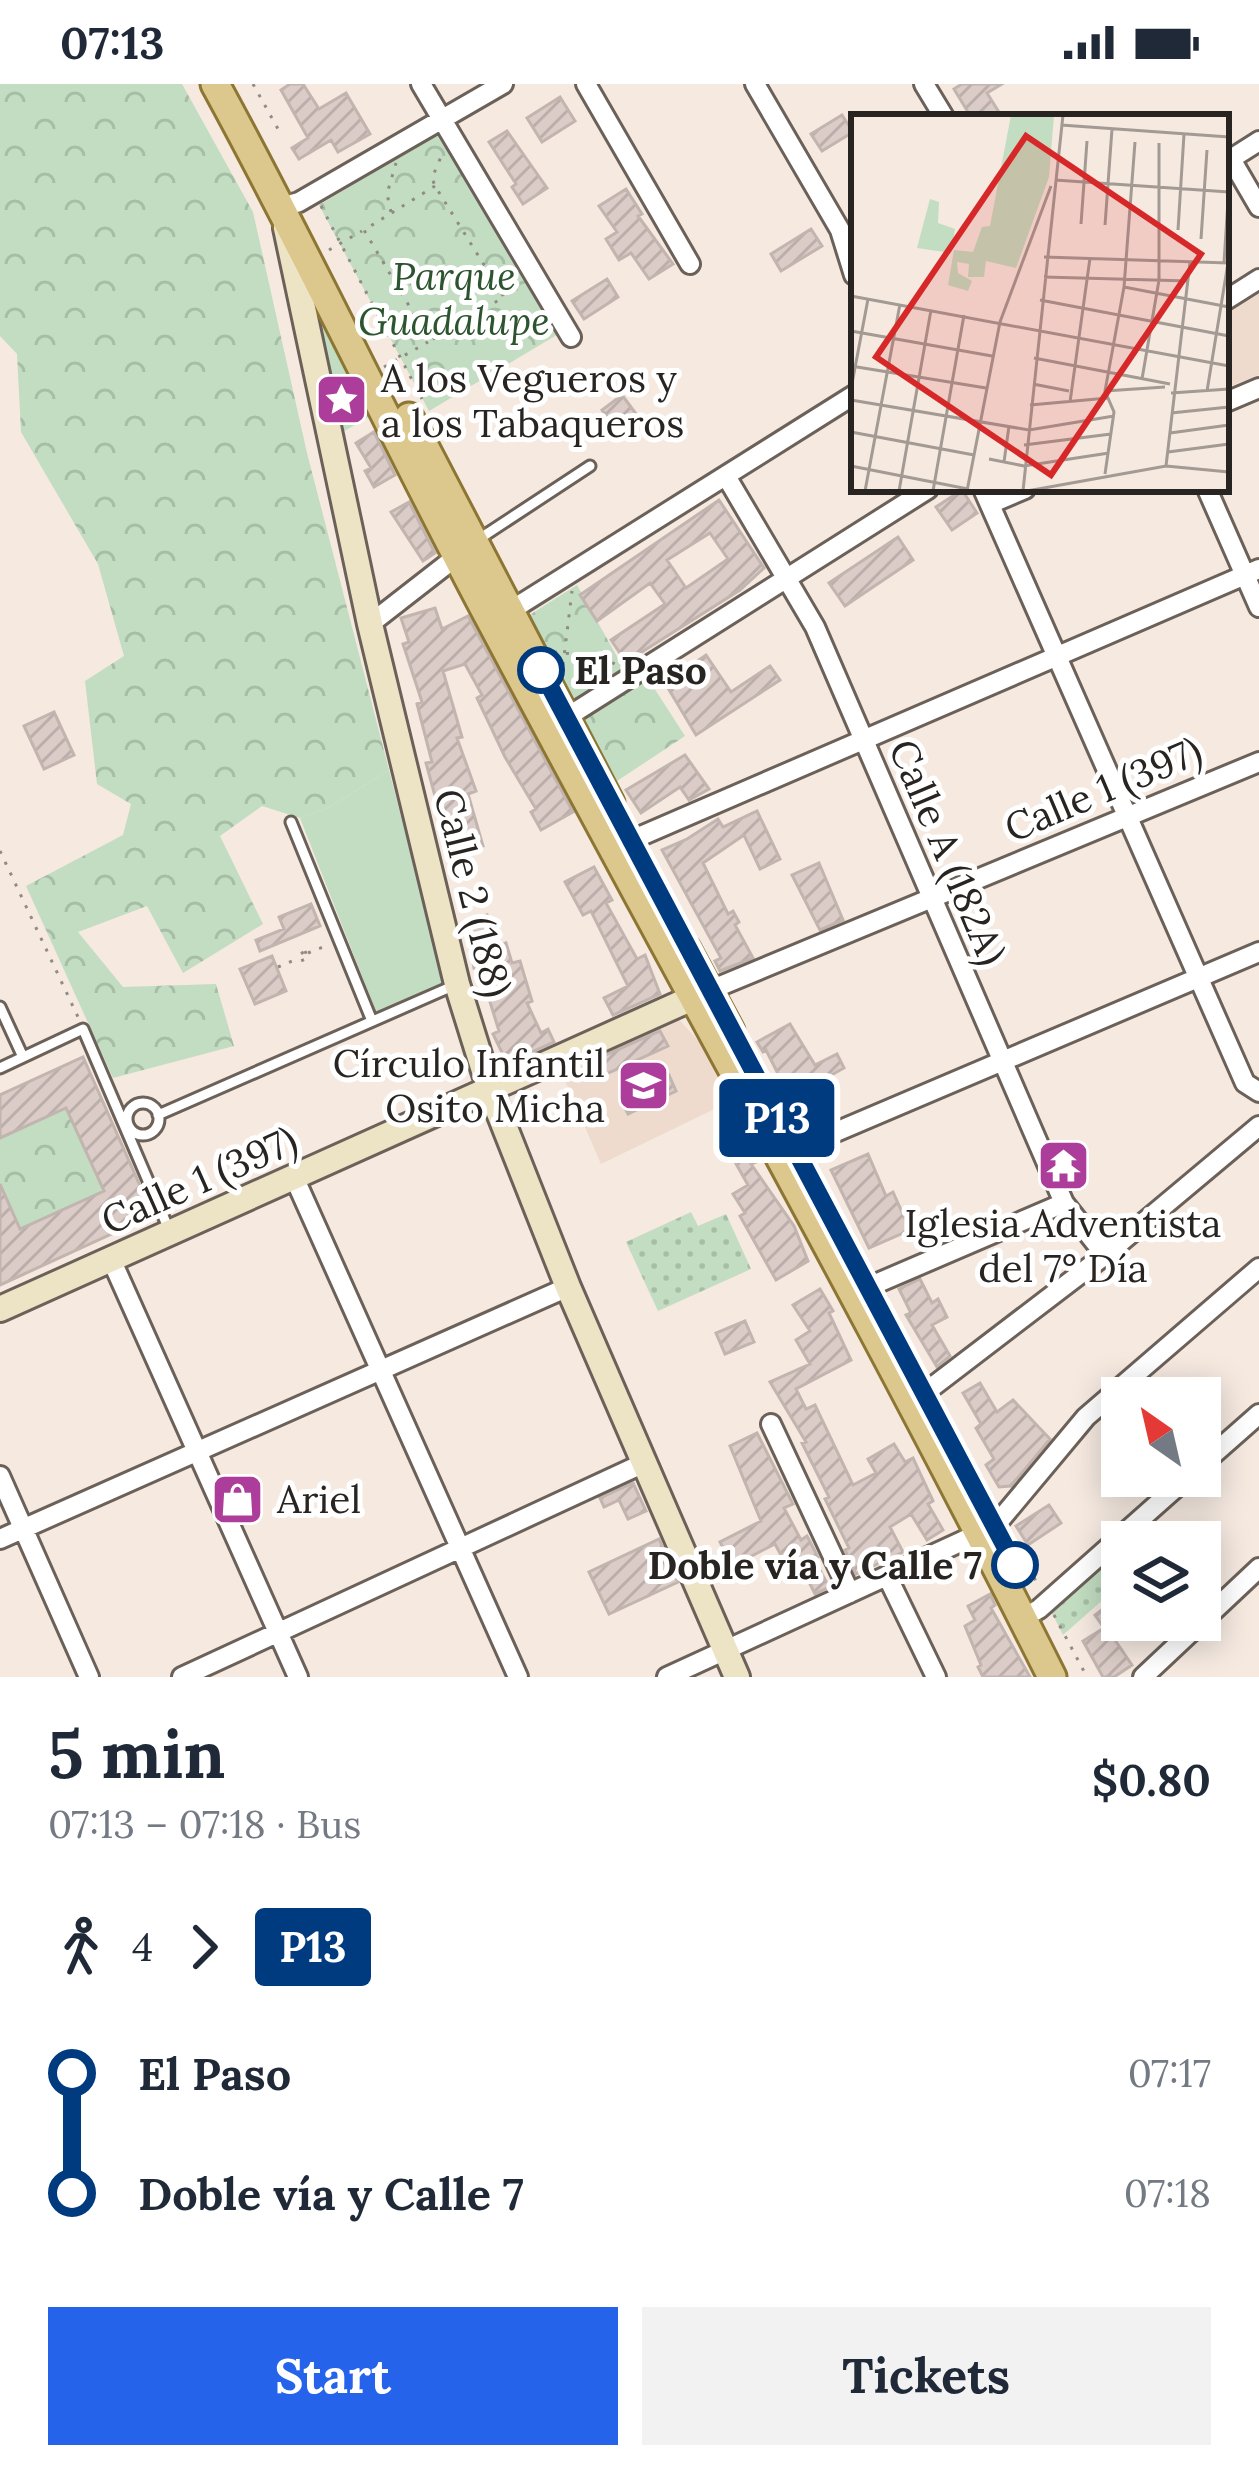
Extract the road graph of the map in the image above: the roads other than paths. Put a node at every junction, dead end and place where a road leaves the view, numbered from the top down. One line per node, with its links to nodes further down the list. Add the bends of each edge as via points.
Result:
1 (215, 84): 13 (main road)
2 (234, 84): 13 (main road)
3 (421, 84): 10 (street)
4 (480, 84): 10 (street)
5 (503, 84): 10 (street)
6 (586, 84): 15 (street)
7 (755, 84): 16 (street, via 840,230)
8 (924, 84): 9 (street)
9 (942, 114)
10 (439, 115): 13 (street); 13 (street); 19 (street)
11 (1259, 142): 12 (street)
12 (1229, 160): 14 (street)
13 (299, 203): 28 (main road); 28 (main road, via 392,362); 33 (main road, Calle 2 (188), via 299,301)
14 (1259, 207)
15 (690, 264)
16 (851, 265)
17 (1259, 280): 18 (street)
18 (1229, 298)
19 (571, 337)
20 (1259, 388): 22 (street)
21 (851, 397): 24 (street)
22 (1229, 401)
23 (590, 466): 28 (lane)
24 (726, 476): 30 (street, Calle A (182A)); 32 (street)
25 (923, 492): 30 (street)
26 (1210, 492): 29 (street)
27 (988, 496): 34 (street)
28 (465, 549): 32 (main road); 33 (street)
29 (1252, 572): 31 (street); 34 (street)
30 (788, 577): 35 (street); 36 (street, Calle A (182A))
31 (1259, 607)
32 (500, 617): 35 (main road); 35 (main road, via 529,648)
33 (370, 624): 44 (main road, Calle 2 (188))
34 (1058, 656): 36 (street); 38 (street)
35 (558, 723): 40 (main road)
36 (863, 739): 40 (street); 41 (street, Calle A (182A))
37 (1259, 762): 38 (street, Calle 1 (397))
38 (1130, 818): 41 (street, Calle 1 (397)); 43 (street)
39 (292, 822): 47 (lane)
40 (628, 841): 45 (main road)
41 (932, 900): 45 (street, Calle 1 (397)); 49 (street, Calle A (182A))
42 (1259, 952): 43 (street)
43 (1198, 977): 49 (street); 51 (street)
44 (457, 984): 47 (lane); 52 (main road, Calle 2 (188))
45 (700, 995): 52 (main road, Calle 1 (397)); 56 (main road)
46 (0, 1007): 48 (lane)
47 (372, 1022): 53 (lane)
48 (23, 1057): 50 (lane); 55 (lane, via 83,1029)
49 (1003, 1061): 56 (street); 58 (street, Calle A (182A))
50 (0, 1068)
51 (1254, 1082)
52 (490, 1090): 57 (main road, Calle 1 (397)); 63 (main road, Calle 2 (188))
53 (158, 1115): 55 (lane, via 146,1134); 55 (lane, via 138,1104)
54 (1259, 1126): 60 (street)
55 (123, 1127): 59 (lane)
56 (792, 1151): 64 (main road)
57 (294, 1177): 59 (main road, Calle 1 (397)); 66 (street)
58 (1064, 1203): 60 (street, Calle A (182A)); 64 (street)
59 (170, 1233): 61 (main road, Calle 1 (397))
60 (1105, 1255): 67 (street)
61 (111, 1259): 65 (main road, Calle 1 (397)); 71 (street)
62 (1259, 1268): 75 (street, via 1086,1417)
63 (568, 1287): 66 (street); 72 (main road, Calle 2 (188))
64 (867, 1288): 67 (main road)
65 (0, 1309)
66 (379, 1371): 71 (street); 78 (street)
67 (923, 1396): 75 (main road)
68 (1259, 1414): 70 (street)
69 (771, 1424): 81 (street)
70 (1221, 1447)
71 (195, 1452): 76 (street); 83 (street)
72 (644, 1463): 78 (street); 84 (main road, Calle 2 (188))
73 (0, 1476): 76 (street)
74 (1165, 1497): 82 (street)
75 (992, 1526): 80 (street); 82 (main road)
76 (23, 1528): 77 (street); 85 (street)
77 (0, 1539)
78 (460, 1550): 83 (street); 88 (street)
79 (1259, 1568): 94 (street)
80 (887, 1576): 81 (street); 91 (street)
81 (850, 1593): 84 (street)
82 (1036, 1610): 92 (main road); 93 (main road)
83 (279, 1635): 86 (street); 87 (street)
84 (725, 1650): 89 (street); 90 (main road, Calle 2 (188))
85 (88, 1677)
86 (182, 1677)
87 (298, 1677)
88 (518, 1677)
89 (667, 1677)
90 (737, 1677)
91 (936, 1677)
92 (1052, 1677)
93 (1071, 1677)
94 (1143, 1677)

